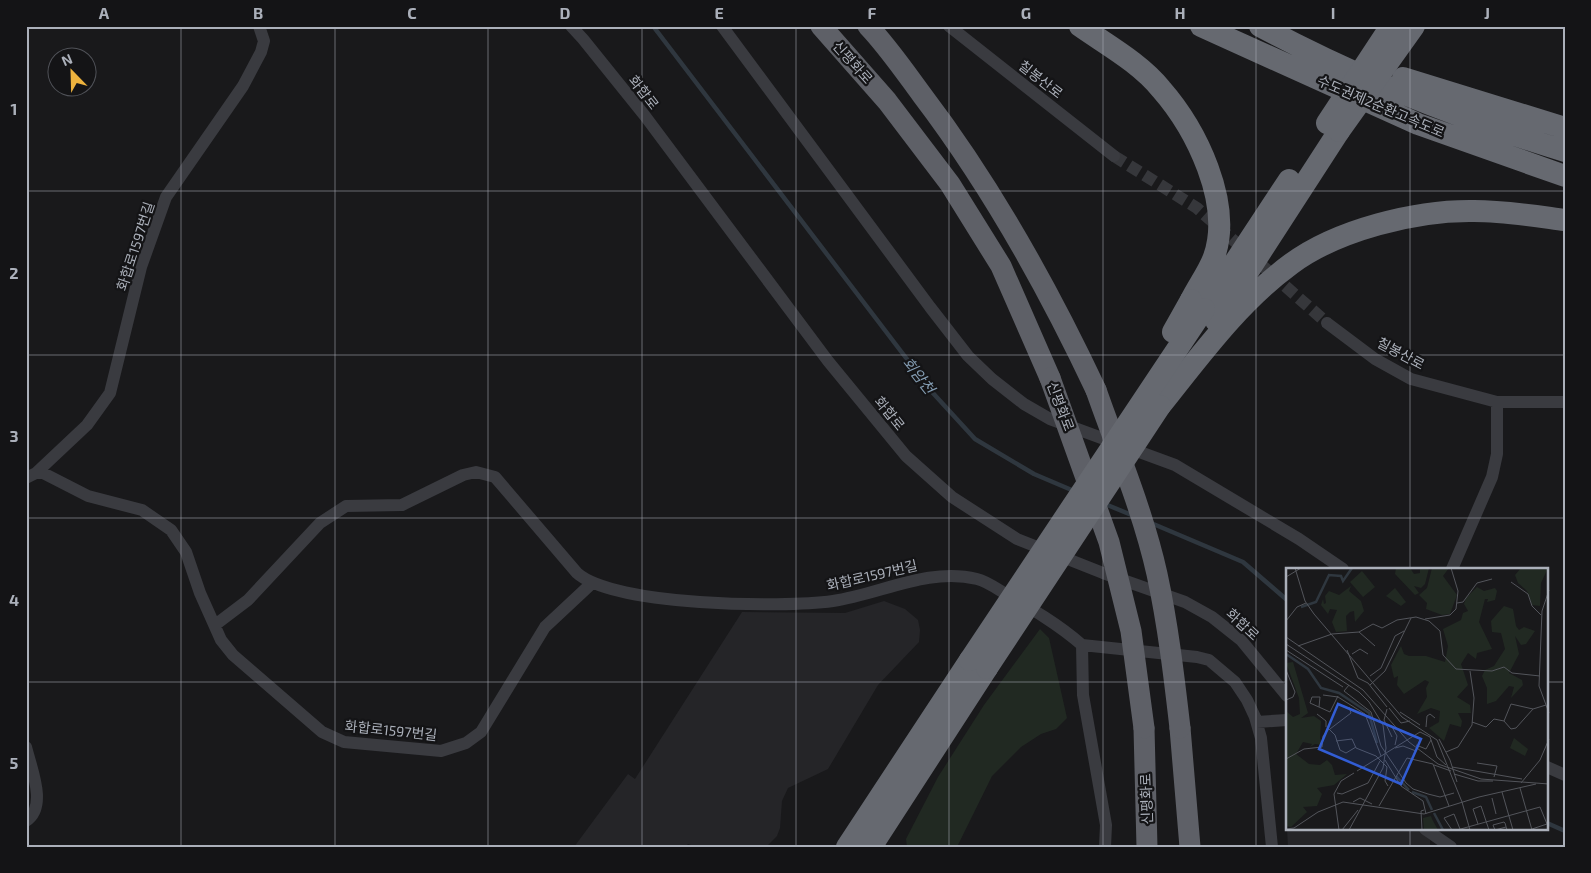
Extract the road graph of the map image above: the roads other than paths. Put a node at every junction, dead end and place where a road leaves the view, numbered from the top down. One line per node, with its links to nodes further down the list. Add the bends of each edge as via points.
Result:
1 (259, 26): 22 (street, 화합로1597번길, via 264,41 253,70 179,177 159,215 140,267 110,393 87,425)
2 (571, 26): 29 (street, 화합로, via 639,109 828,361 906,456 952,498 1018,539 1185,602 1212,616 1240,640)
3 (722, 26): 23 (street, via 930,307 968,356 992,380 1050,419 1175,465)
4 (821, 26): 45 (highway, 신평화로, bridge, via 887,101 950,184 1000,266 1050,378 1110,542 1130,631 1144,728)
5 (868, 26): 46 (highway, bridge, via 949,130 1012,228 1058,310 1096,390 1156,572 1170,639)
6 (948, 26): 15 (street, 칠봉산로)
7 (1080, 26): 18 (highway, via 1161,88 1196,139 1207,165 1219,211)
8 (1201, 26): 16 (highway, 수도권제2순환고속도로, via 1418,124)
9 (1391, 26): 12 (highway, bridge)
10 (1414, 26): 12 (highway, bridge)
11 (1268, 31): 13 (highway, via 1446,92); 14 (highway, 수도권제2순환고속도로, via 1332,63 1492,129)
12 (1333, 127): 18 (highway)
13 (1565, 128)
14 (1565, 151)
15 (1114, 156)
16 (1565, 176)
17 (1565, 220): 18 (highway, via 1473,211 1430,215 1357,230 1326,242 1267,283)
18 (1209, 313): 28 (highway, bridge, via 1110,450); 28 (highway, bridge, via 1160,406)
19 (1327, 323): 20 (street, 칠봉산로, via 1375,359 1411,379)
20 (1497, 402): 21 (street, 칠봉산로); 24 (street, via 1497,454 1492,477)
21 (1565, 402)
22 (31, 476): 26 (street, 화합로1597번길, via 43,473 88,496 142,510 162,522 186,552)
23 (1342, 568)
24 (1452, 568)
25 (591, 584): 26 (street, 화합로1597번길, via 577,574 495,476 476,472 463,475 402,505 346,506 320,523 248,600); 26 (street, 화합로1597번길, via 545,627 480,732 466,743 441,751 344,742 328,735 233,655 221,640); 27 (street, 화합로1597번길, via 667,600 755,604 833,601 932,577 958,576 979,579 1059,624)
26 (215, 625)
27 (1082, 645): 31 (street, via 1209,660 1234,682); 44 (street, via 1083,695 1106,825)
28 (979, 664): 32 (highway); 36 (highway)
29 (1286, 695)
30 (1286, 720): 31 (street)
31 (1257, 722): 47 (street)
32 (914, 746): 40 (highway); 41 (highway)
33 (26, 747): 37 (street, via 38,802 35,812)
34 (1548, 766): 35 (street)
35 (1565, 775)
36 (908, 793): 42 (highway); 43 (highway)
37 (26, 822)
38 (1427, 830): 39 (street)
39 (1439, 838): 48 (street)
40 (836, 847)
41 (847, 847)
42 (871, 847)
43 (884, 847)
44 (1105, 847)
45 (1147, 847)
46 (1190, 847)
47 (1272, 847)
48 (1451, 847)

